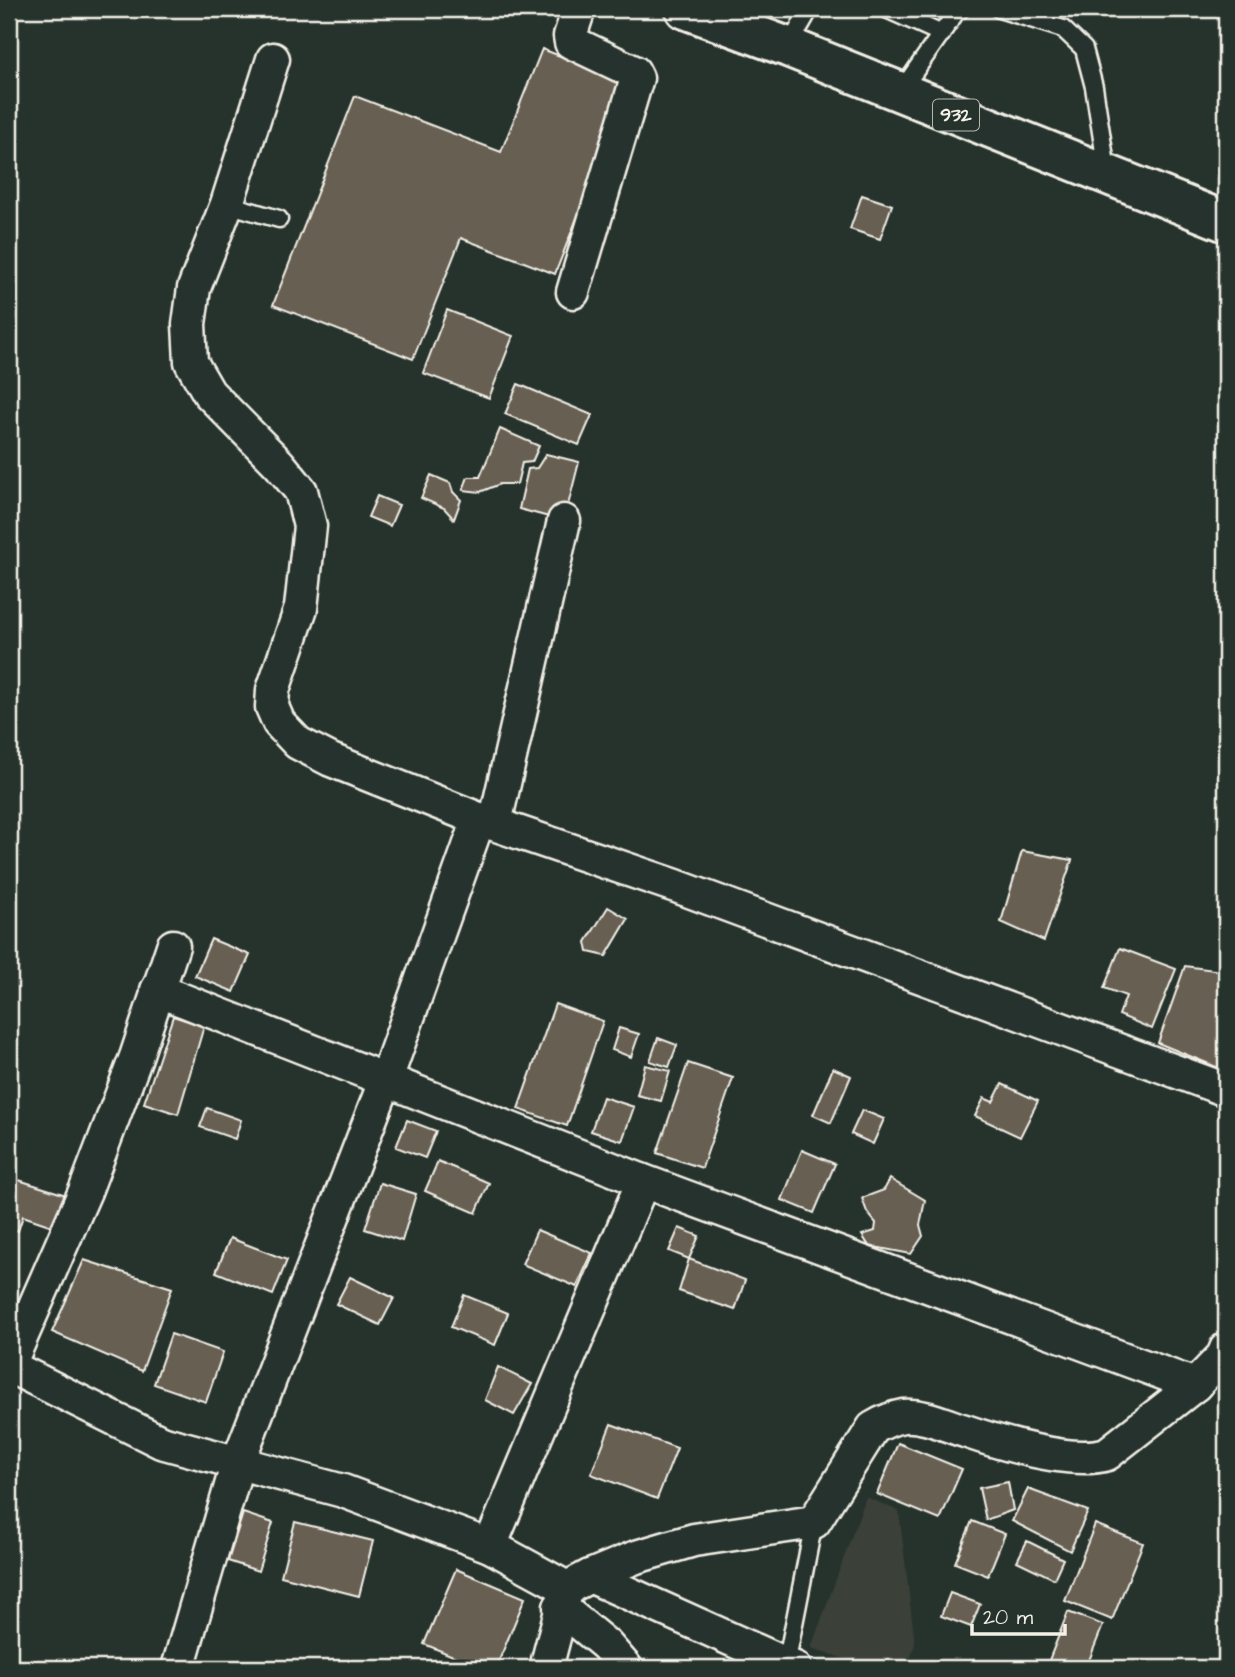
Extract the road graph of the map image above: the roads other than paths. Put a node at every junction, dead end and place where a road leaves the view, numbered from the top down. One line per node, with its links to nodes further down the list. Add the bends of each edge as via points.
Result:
1 (579, 9): 15 (street, via 571,42 634,72 637,78)
2 (685, 9): 8 (main road, 932)
3 (810, 9): 8 (lane)
4 (886, 9): 7 (lane)
5 (961, 9): 7 (lane)
6 (999, 9): 11 (lane, via 1063,29 1084,49)
7 (942, 34): 10 (lane)
8 (788, 47): 10 (main road, 932)
9 (273, 59): 12 (street)
10 (900, 93): 11 (main road, 932)
11 (1108, 175): 14 (main road, 932)
12 (227, 204): 13 (lane); 17 (street, via 194,288 189,324 191,362 209,393 301,491 310,526 301,608 273,690 272,707 279,723 298,743)
13 (279, 219)
14 (1226, 222)
15 (573, 292)
16 (564, 521): 17 (street)
17 (487, 821): 20 (street); 21 (street, via 676,886)
18 (173, 946): 19 (street)
19 (157, 990): 20 (street); 24 (street, via 86,1189)
20 (386, 1079): 22 (street); 26 (street)
21 (1226, 1090)
22 (643, 1181): 25 (street); 28 (street)
23 (1226, 1349): 25 (street)
24 (9, 1365): 26 (street, via 161,1442)
25 (1195, 1385): 27 (street, via 1128,1439 1094,1458 989,1440 921,1417 887,1420 873,1428)
26 (238, 1462): 28 (street, via 343,1492); 31 (street)
27 (814, 1522): 29 (street, via 694,1540 636,1557); 30 (lane)
28 (490, 1546): 29 (street)
29 (572, 1590): 30 (street); 32 (street); 33 (street)
30 (772, 1664)
31 (178, 1668)
32 (546, 1668)
33 (626, 1668)

